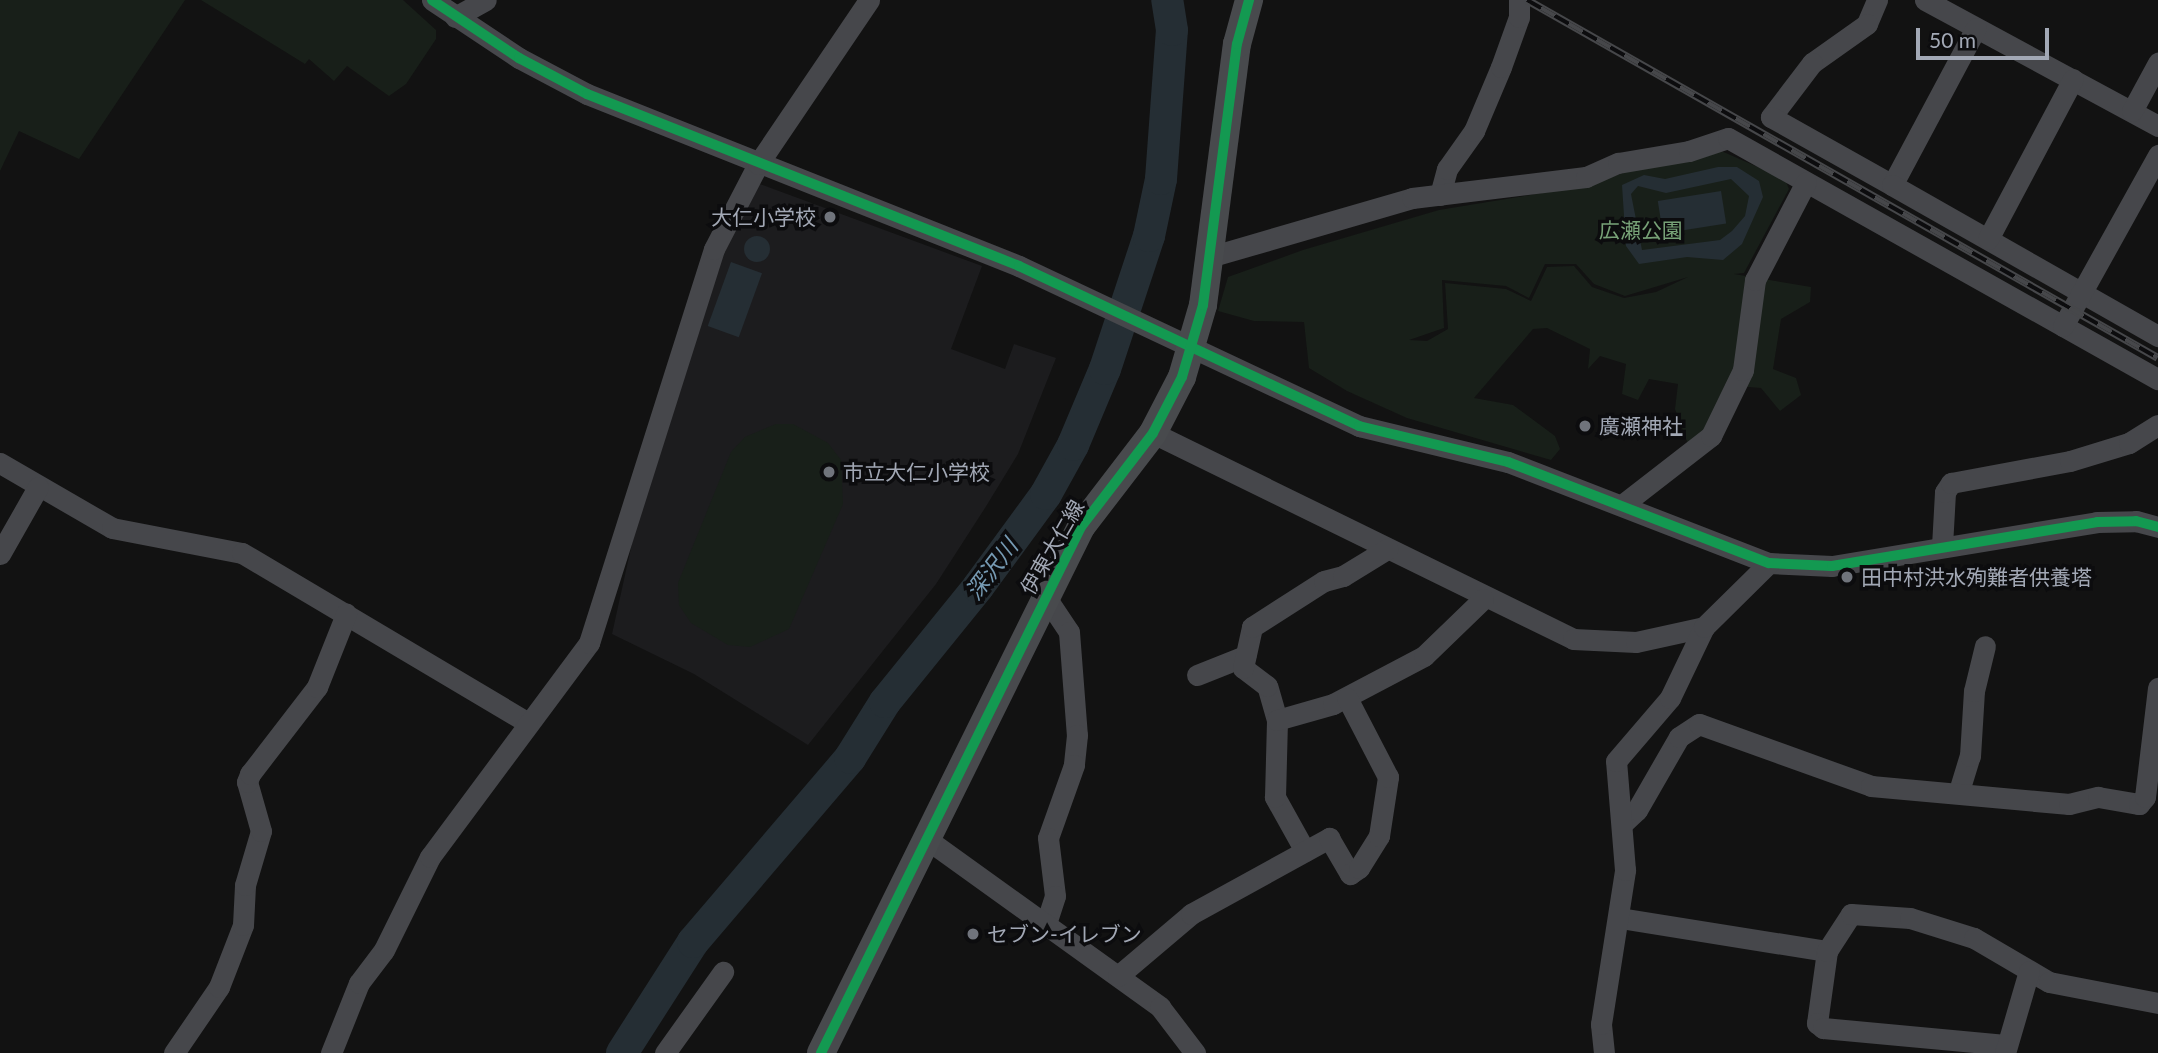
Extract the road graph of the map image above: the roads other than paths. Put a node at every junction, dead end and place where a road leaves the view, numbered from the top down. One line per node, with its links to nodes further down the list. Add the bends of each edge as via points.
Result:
1 (432, 0): 8 (street)
2 (486, 0): 8 (street)
3 (869, 0): 15 (street)
4 (1249, 0): 20 (main road, 伊東大仁線, via 1237,44)
5 (1518, 0): 18 (street, via 1520,17 1501,67 1474,131 1447,169)
6 (1877, 0): 17 (street, via 1867,24 1812,63 1771,117)
7 (1925, 0): 9 (street)
8 (455, 17): 15 (street, via 587,94)
9 (1976, 28): 11 (street); 17 (street)
10 (2158, 63): 12 (street)
11 (2073, 79): 12 (street); 19 (street)
12 (2132, 111): 13 (street)
13 (2158, 126)
14 (2158, 155): 21 (street)
15 (758, 163): 24 (street, via 1035,274); 46 (street, via 700,285 594,632)
16 (1806, 182): 18 (street, via 1728,138 1689,151 1618,163 1586,177); 22 (street); 30 (street, via 1755,280 1744,370 1712,436)
17 (1892, 185): 19 (street)
18 (1440, 195): 20 (street, via 1412,198)
19 (1988, 239): 21 (street)
20 (1206, 258): 24 (main road, 伊東大仁線, via 1203,305)
21 (2081, 292): 22 (street); 23 (street)
22 (2063, 326): 25 (street)
23 (2158, 336)
24 (1192, 343): 27 (main road, 伊東大仁線, via 1182,377); 30 (street, via 1359,426 1498,459)
25 (2158, 379)
26 (2158, 425): 32 (street, via 2129,443 2070,461 1951,482 1945,492)
27 (1153, 433): 33 (street); 36 (main road, 伊東大仁線, via 1081,527)
28 (0, 463): 29 (street)
29 (38, 487): 34 (street); 38 (street, via 112,528 242,553)
30 (1622, 505): 35 (street)
31 (2158, 527): 32 (street, via 2136,521 2096,522)
32 (1942, 546): 35 (street, via 1832,566)
33 (1387, 549): 37 (street); 41 (street, via 1343,576 1324,580 1252,627)
34 (0, 554)
35 (1769, 563): 39 (street)
36 (1045, 596): 49 (main road, 伊東大仁線); 52 (street, via 1069,632 1077,735 1074,765 1048,838 1055,896)
37 (1483, 599): 39 (street, via 1588,643 1663,639); 44 (street, via 1424,656)
38 (346, 614): 46 (street); 59 (street, via 317,687 250,774 248,791 261,831 245,885 243,925 219,987)
39 (1704, 627): 48 (street, via 1670,698 1616,761)
40 (1985, 646): 47 (street, via 1974,691 1970,756)
41 (1245, 656): 42 (street); 45 (street, via 1243,668 1267,686)
42 (1197, 675)
43 (2158, 688): 47 (street, via 2141,803 2098,797 2069,804)
44 (1347, 698): 45 (street); 50 (street, via 1388,777 1379,836 1350,874 1329,838)
45 (1277, 720): 50 (street, via 1275,797)
46 (527, 722): 60 (street, via 430,857 394,933 354,993)
47 (1959, 791): 48 (street, via 1858,784 1770,745 1699,724 1679,737 1637,810)
48 (1623, 823): 51 (street)
49 (928, 839): 52 (street); 62 (main road, 伊東大仁線)
50 (1305, 851): 56 (street, via 1191,914)
51 (1620, 918): 53 (street); 64 (street, via 1601,1024)
52 (1046, 924): 56 (street)
53 (1827, 951): 54 (street, via 1851,914 1910,918 1974,937); 58 (street, via 1820,1027)
54 (2029, 971): 57 (street, via 2082,992); 58 (street)
55 (723, 972): 61 (street)
56 (1118, 976): 63 (street, via 1160,1007)
57 (2158, 1003)
58 (2005, 1049)
59 (174, 1053)
60 (331, 1053)
61 (665, 1053)
62 (821, 1053)
63 (1195, 1053)
64 (1604, 1053)

